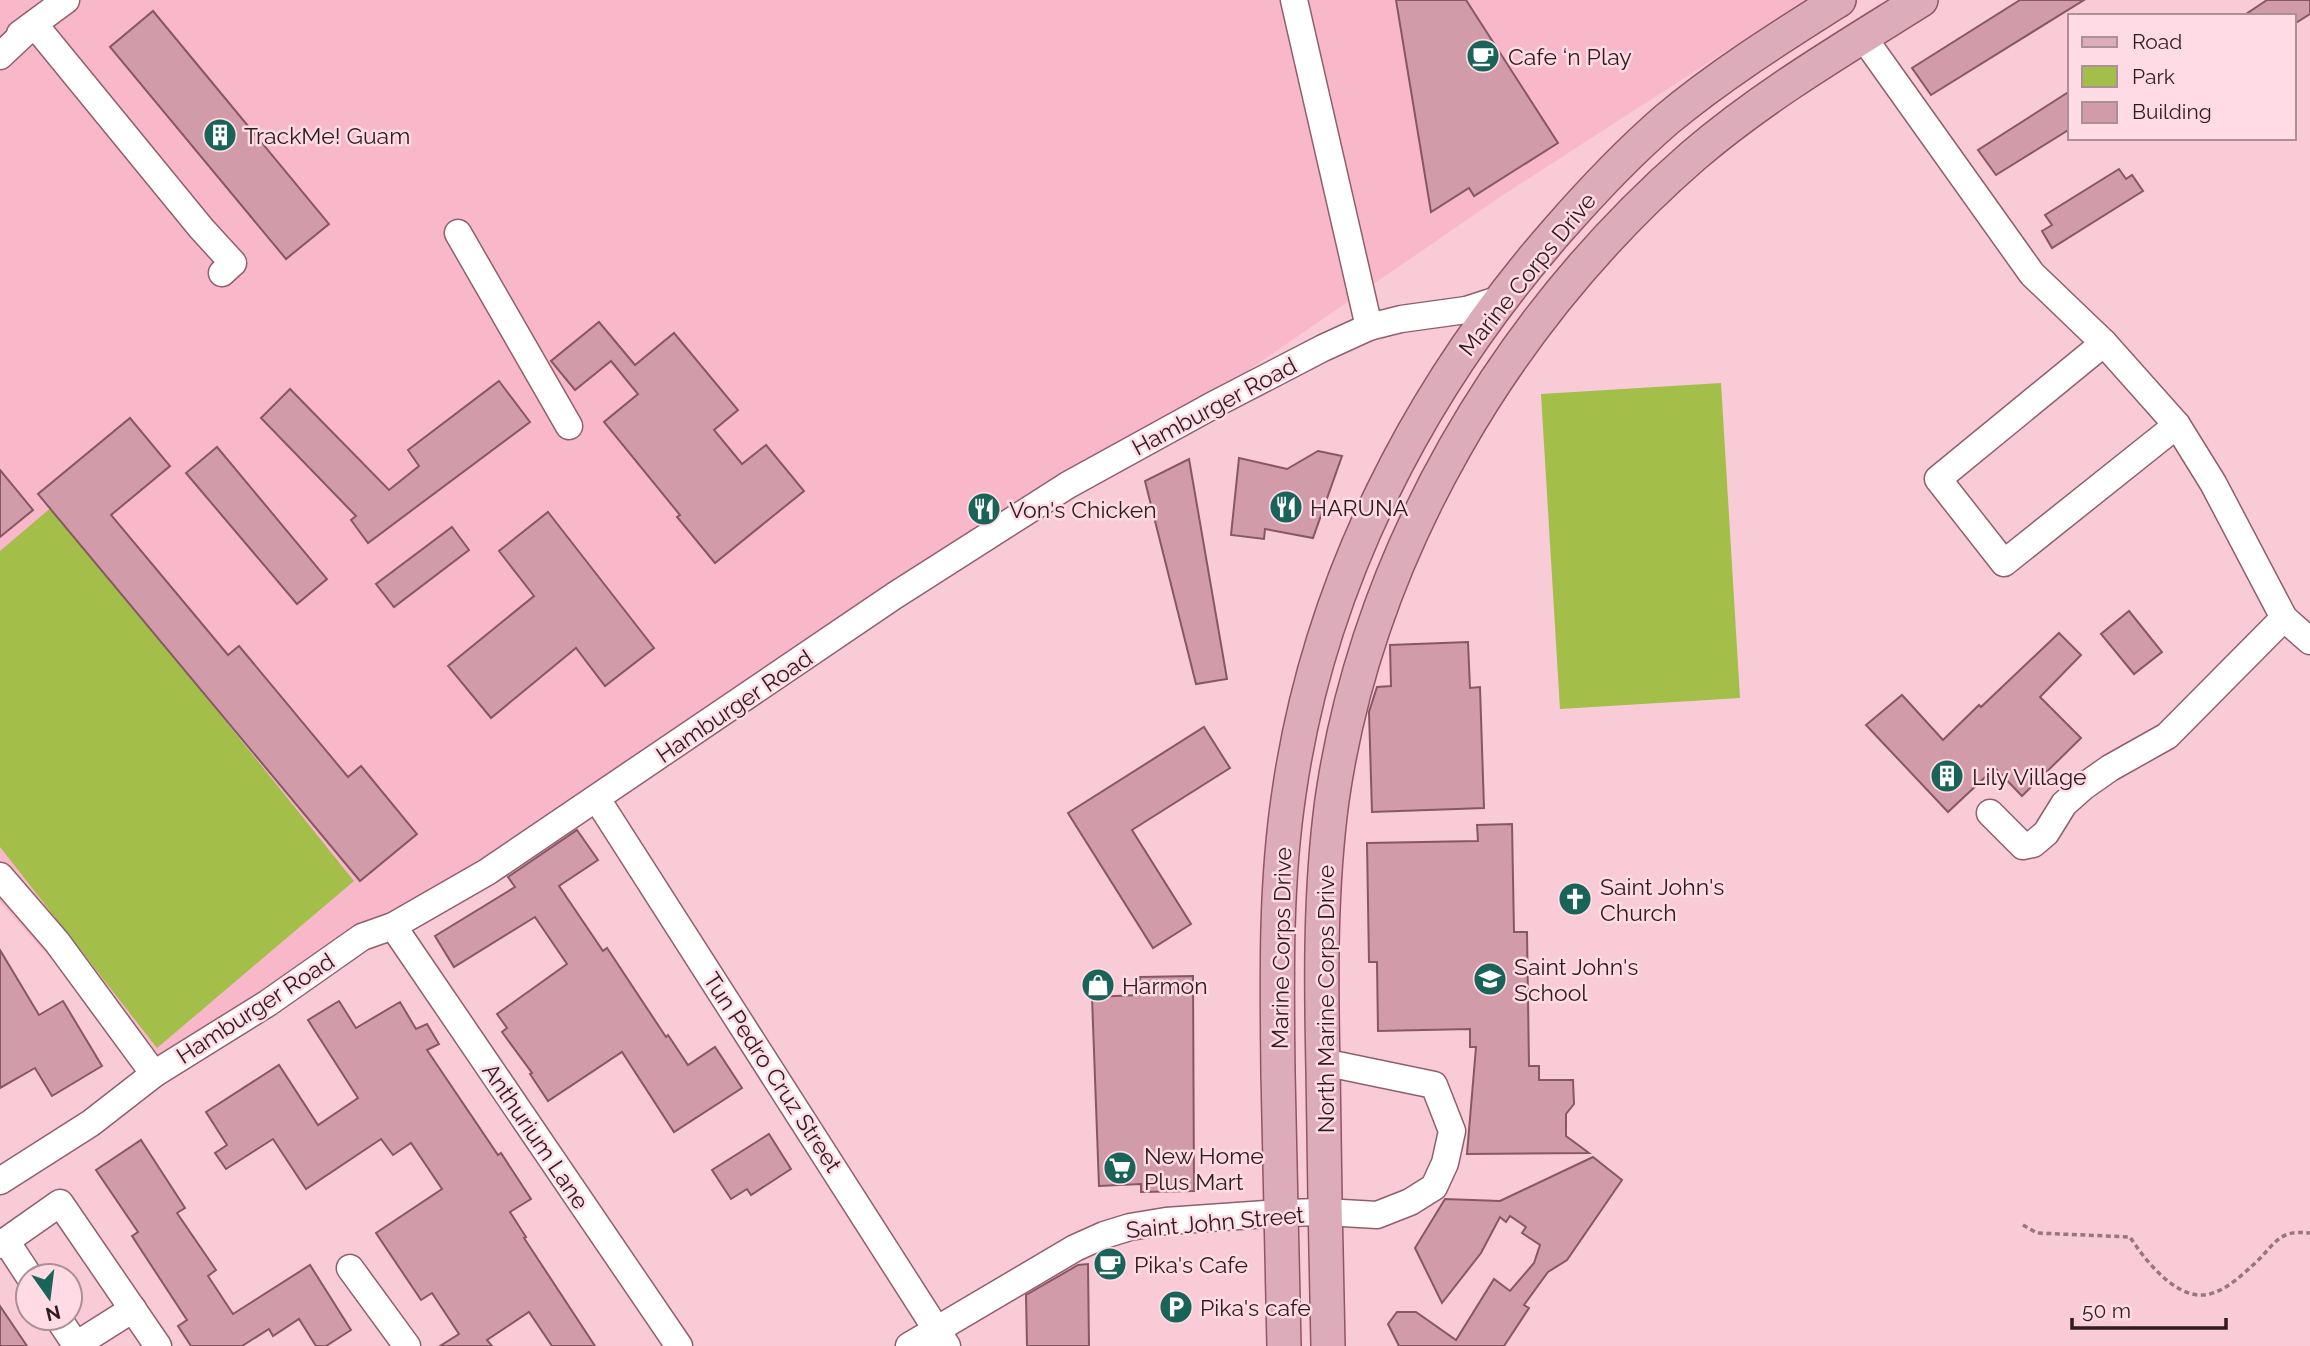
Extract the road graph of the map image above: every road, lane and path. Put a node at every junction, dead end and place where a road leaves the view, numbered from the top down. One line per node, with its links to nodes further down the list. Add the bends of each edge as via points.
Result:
1 (66, 0): 5 (street)
2 (1294, 0): 12 (street)
3 (1839, 0): 11 (main road, Marine Corps Drive, via 1762,48 1665,121 1580,205)
4 (1921, 0): 6 (main road, North Marine Corps Drive)
5 (38, 13): 7 (street); 8 (street); 10 (street, via 201,228 233,263)
6 (1863, 37): 13 (street, via 2032,274); 22 (main road, North Marine Corps Drive, via 1740,118 1653,192 1536,326 1440,473 1374,628 1343,743 1322,910)
7 (0, 47)
8 (0, 56)
9 (457, 233): 15 (street)
10 (222, 272)
11 (1500, 299): 12 (street, Hamburger Road, via 1466,310); 26 (main road, Marine Corps Drive, via 1401,453 1352,561 1306,703 1289,793 1278,908)
12 (1369, 327): 18 (street, Hamburger Road, via 1068,485 894,596)
13 (2104, 343): 14 (street); 14 (street, via 1938,479 2004,563)
14 (2177, 425): 16 (street)
15 (569, 426)
16 (2284, 618): 17 (street); 19 (street, via 2167,736 2083,787 2033,844 2023,846)
17 (2310, 641)
18 (597, 799): 21 (street, Hamburger Road, via 487,872); 33 (street, Tun Pedro Cruz Street)
19 (1990, 813)
20 (0, 876): 23 (street, via 57,942)
21 (393, 926): 23 (street, Hamburger Road, via 362,937); 37 (street, Anthurium Lane)
22 (1323, 1062): 25 (main road, North Marine Corps Drive); 25 (street, Saint John Street, via 1434,1085 1452,1131 1434,1187 1377,1215)
23 (154, 1074): 24 (street, Hamburger Road, via 91,1123)
24 (0, 1181)
25 (1325, 1212): 26 (street, Saint John Street); 40 (main road, North Marine Corps Drive)
26 (1281, 1213): 33 (street, Saint John Street, via 1166,1222 1104,1234 1075,1248); 39 (main road, Marine Corps Drive)
27 (2023, 1225): 28 (path, via 2037,1233 2130,1237 2160,1275 2180,1289 2203,1296 2236,1280 2275,1241 2295,1231)
28 (2310, 1233)
29 (3, 1243): 30 (street); 32 (street, via 60,1203)
30 (18, 1262)
31 (350, 1268): 36 (street)
32 (133, 1309): 34 (street); 35 (street)
33 (942, 1338): 38 (street, Saint John Street)
34 (76, 1345)
35 (158, 1346)
36 (407, 1346)
37 (678, 1346)
38 (909, 1346)
39 (1284, 1346)
40 (1328, 1346)

